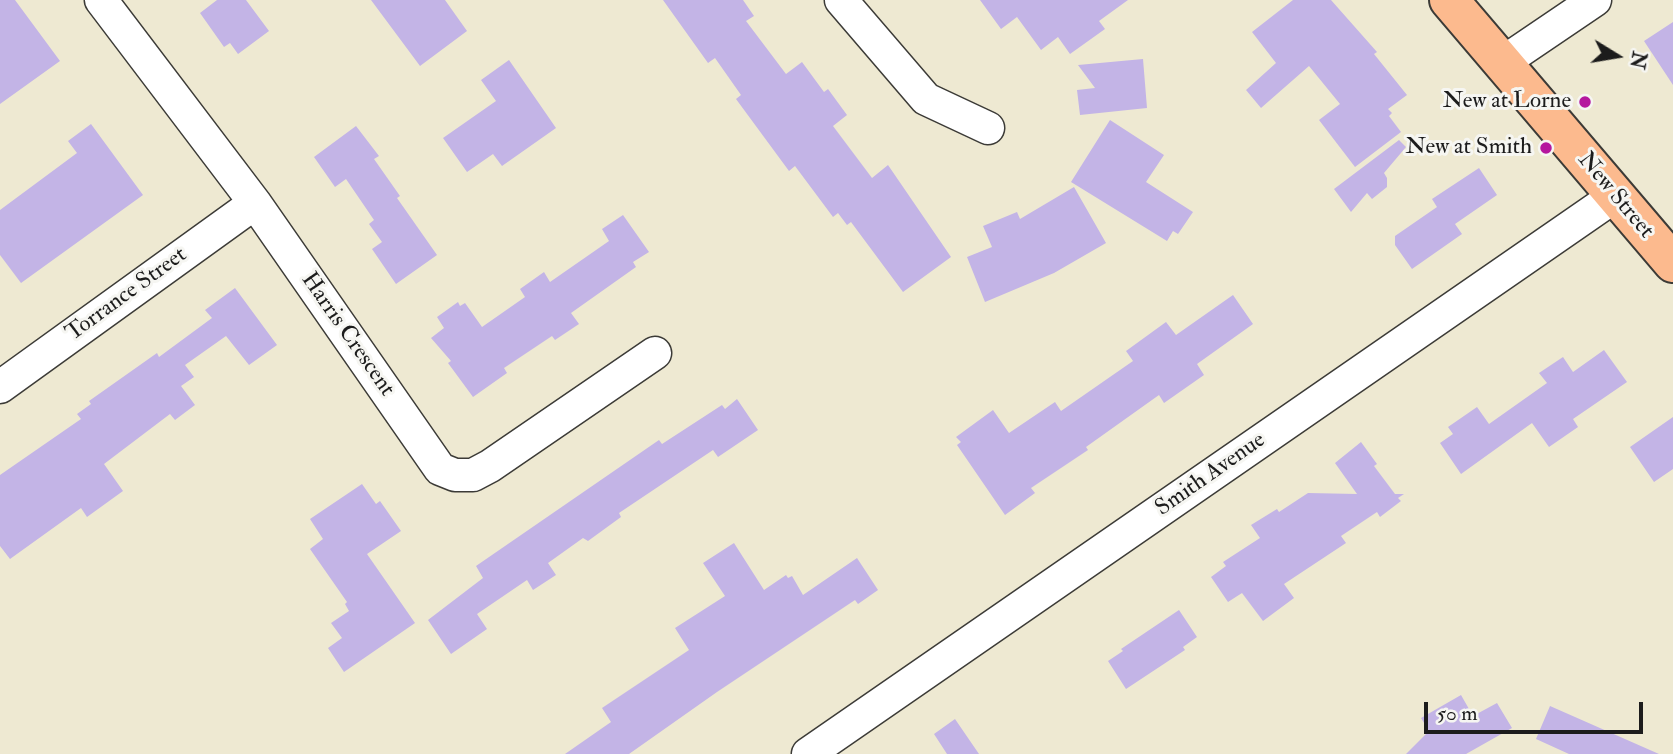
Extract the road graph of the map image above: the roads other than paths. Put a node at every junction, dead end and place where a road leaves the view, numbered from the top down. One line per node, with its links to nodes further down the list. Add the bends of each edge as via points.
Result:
1 (102, 0): 8 (street, Harris Crescent)
2 (841, 0): 6 (street, via 926,99)
3 (1449, 0): 5 (main road, New Street)
4 (1595, 0): 5 (street)
5 (1502, 63): 7 (main road, New Street)
6 (988, 128)
7 (1615, 195): 9 (main road, New Street); 12 (street, Smith Avenue)
8 (255, 203): 10 (street, Harris Crescent, via 440,469 455,475 473,475 490,466); 11 (street, Torrance Street)
9 (1673, 263)
10 (654, 353)
11 (0, 387)
12 (808, 754)

